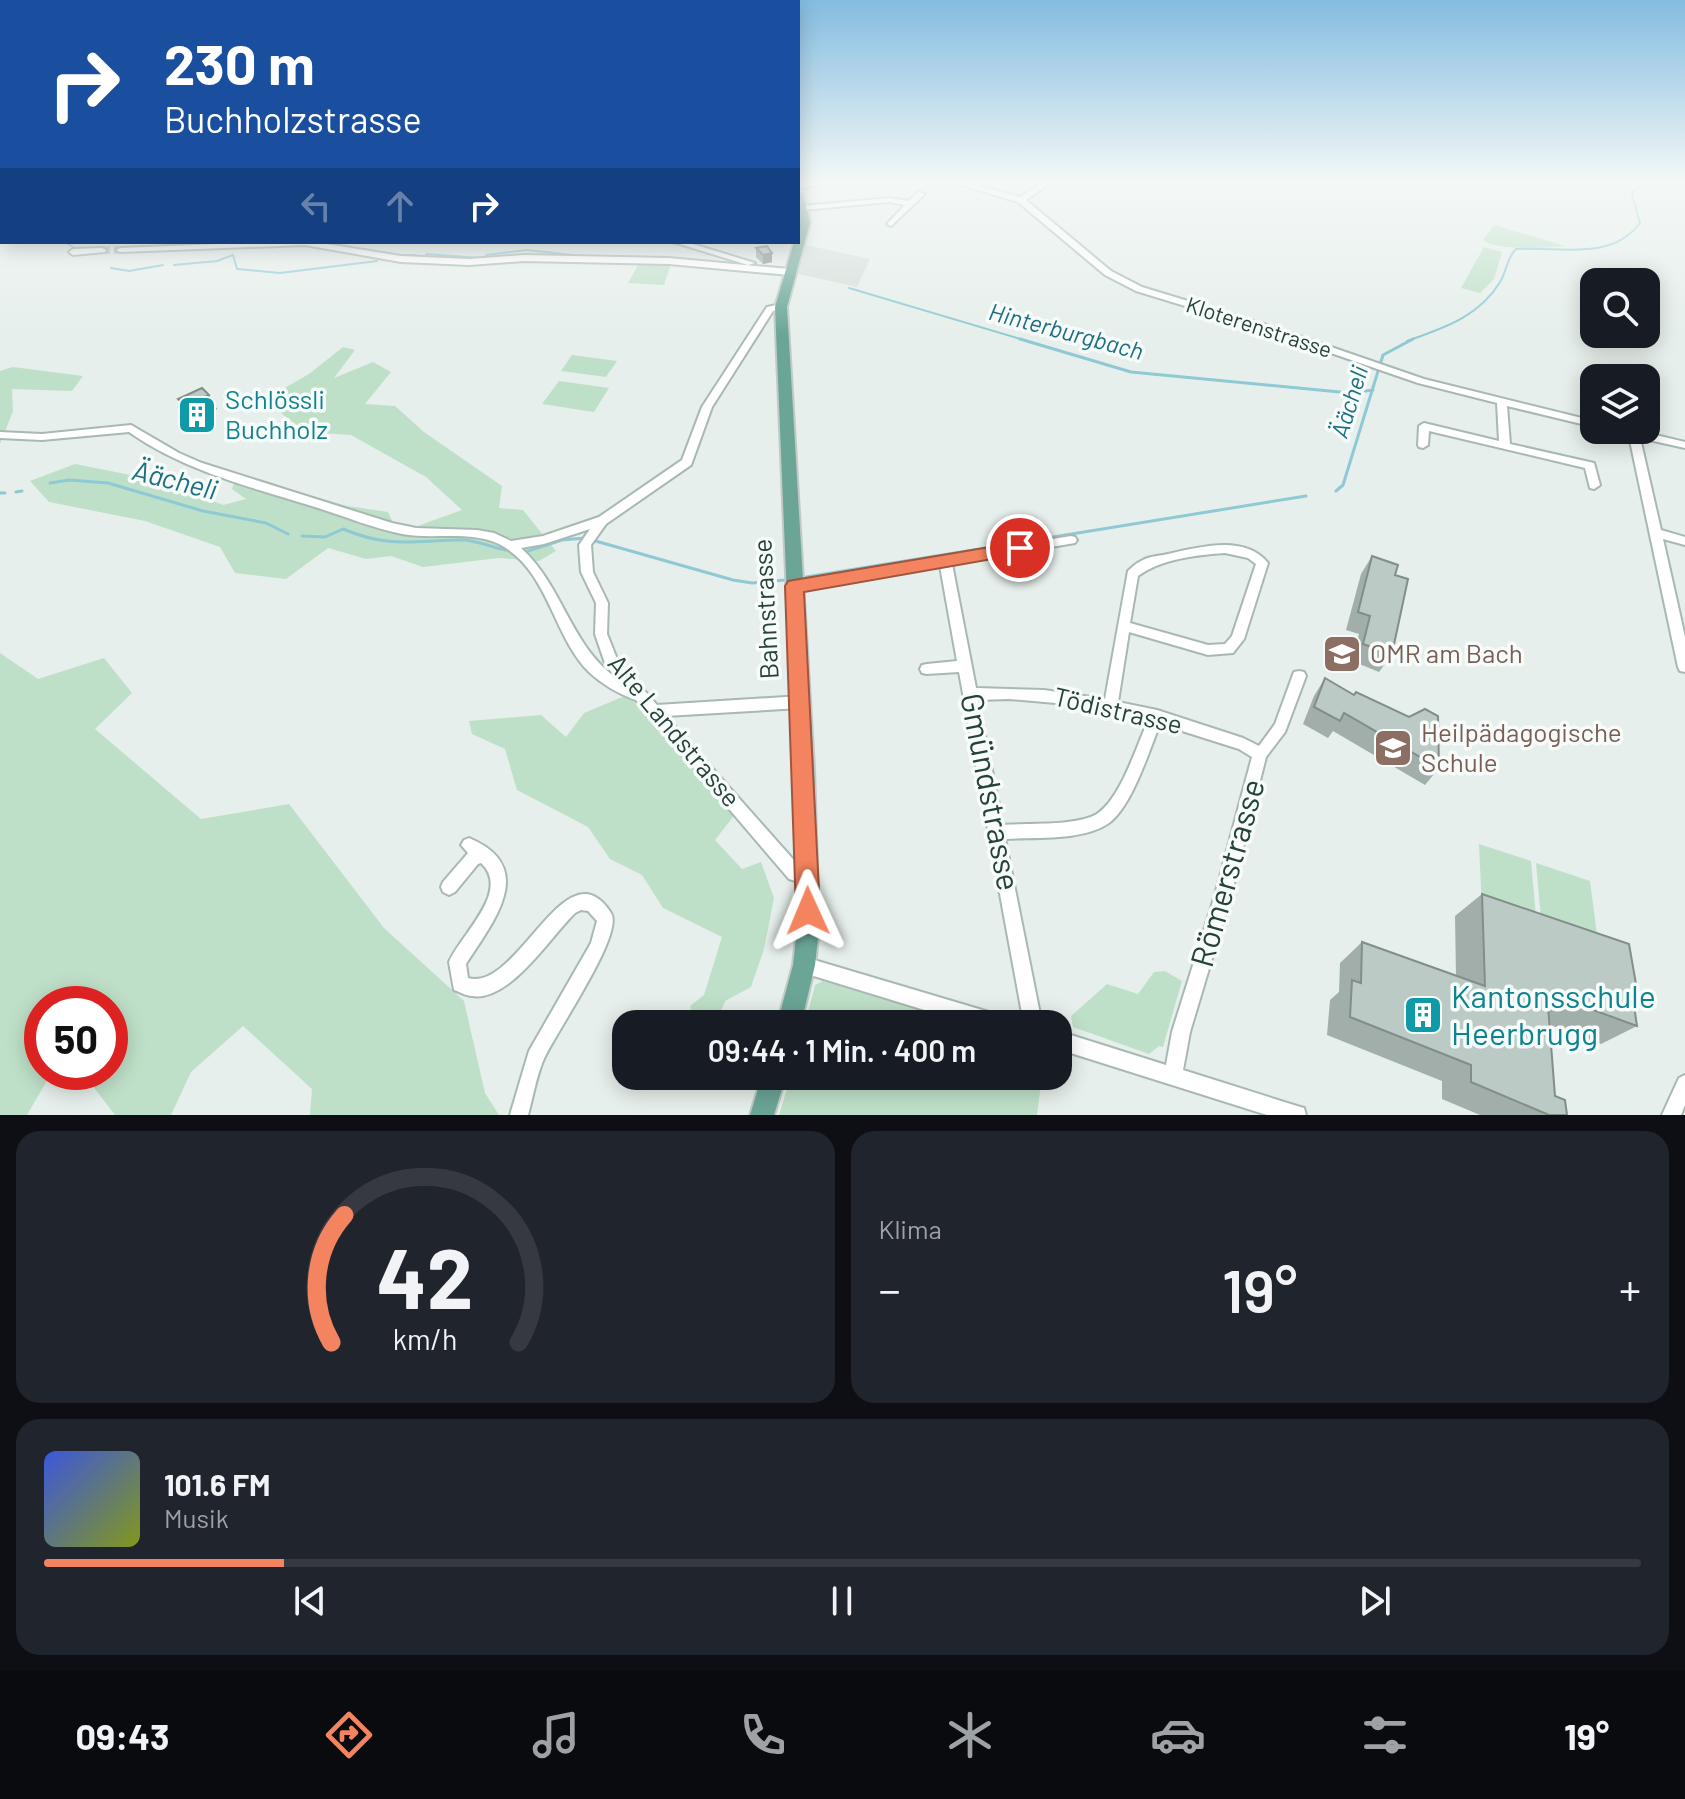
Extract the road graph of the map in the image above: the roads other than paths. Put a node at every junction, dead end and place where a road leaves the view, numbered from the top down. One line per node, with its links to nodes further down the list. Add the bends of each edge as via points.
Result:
1 (802, 232): 10 (main road, Bahnstrasse)
2 (1061, 232): 12 (street, Kloterenstrasse, via 1125,284 1385,370)
3 (279, 244): 7 (street)
4 (311, 244): 9 (street, via 401,259 621,259)
5 (684, 244): 9 (street)
6 (102, 250): 8 (street)
7 (120, 250)
8 (73, 252)
9 (773, 269): 10 (street)
10 (790, 272): 11 (main road, Bahnstrasse)
11 (781, 307): 21 (street, Alte Landstrasse, via 770,309 707,407 687,462); 27 (main road, Bahnstrasse)
12 (1502, 402): 13 (street, Kloterenstrasse); 19 (street)
13 (1580, 421)
14 (0, 435): 25 (street, via 42,437 131,428 162,451 226,476 381,524 416,532 484,535)
15 (1660, 439): 18 (street)
16 (1636, 444): 22 (street)
17 (1423, 445): 19 (street, via 1424,426)
18 (1685, 445)
19 (1505, 446): 20 (street, via 1590,466)
20 (1594, 485)
21 (602, 521): 25 (street); 34 (street, Alte Landstrasse, via 583,556 602,603 604,647)
22 (1656, 533): 24 (street); 30 (street)
23 (1071, 540): 26 (street)
24 (1685, 541)
25 (511, 545): 34 (street, via 550,590 577,650 601,676)
26 (945, 561): 27 (street); 29 (street, Gmündstrasse)
27 (795, 586): 35 (main road, Bahnstrasse)
28 (1124, 626): 28 (street, via 1132,574 1140,565 1234,548 1250,552 1262,563 1238,639 1228,649 1208,650); 36 (street)
29 (966, 666): 31 (street); 33 (street, Gmündstrasse)
30 (1685, 667)
31 (927, 669)
32 (1299, 676): 39 (street, Römerstrasse, via 1271,745)
33 (971, 694): 36 (street, Tödistrasse, via 1047,693); 40 (street, Gmündstrasse)
34 (637, 695): 37 (street, Alte Landstrasse)
35 (801, 702): 37 (street); 41 (main road, Bahnstrasse)
36 (1111, 703): 38 (street, Tödistrasse)
37 (653, 711): 41 (street, Alte Landstrasse, via 795,874)
38 (1157, 716): 39 (street, Tödistrasse); 40 (street, via 1115,805 1103,818 1087,825)
39 (1260, 754): 48 (street, Römerstrasse)
40 (998, 832): 46 (street, Gmündstrasse)
41 (808, 877): 43 (main road, Bahnstrasse)
42 (449, 887): 51 (street, via 475,850 496,866 500,878 496,900 457,962 460,984 468,990 501,981 569,907 592,903 606,919 598,946 535,1057)
43 (804, 965): 44 (main road, Bahnstrasse); 45 (street)
44 (793, 1010)
45 (953, 1010)
46 (1030, 1010)
47 (1072, 1045): 48 (street)
48 (1173, 1077): 53 (street)
49 (1685, 1084): 54 (street)
50 (770, 1090): 52 (main road)
51 (519, 1115)
52 (762, 1115)
53 (1297, 1115)
54 (1671, 1115)

